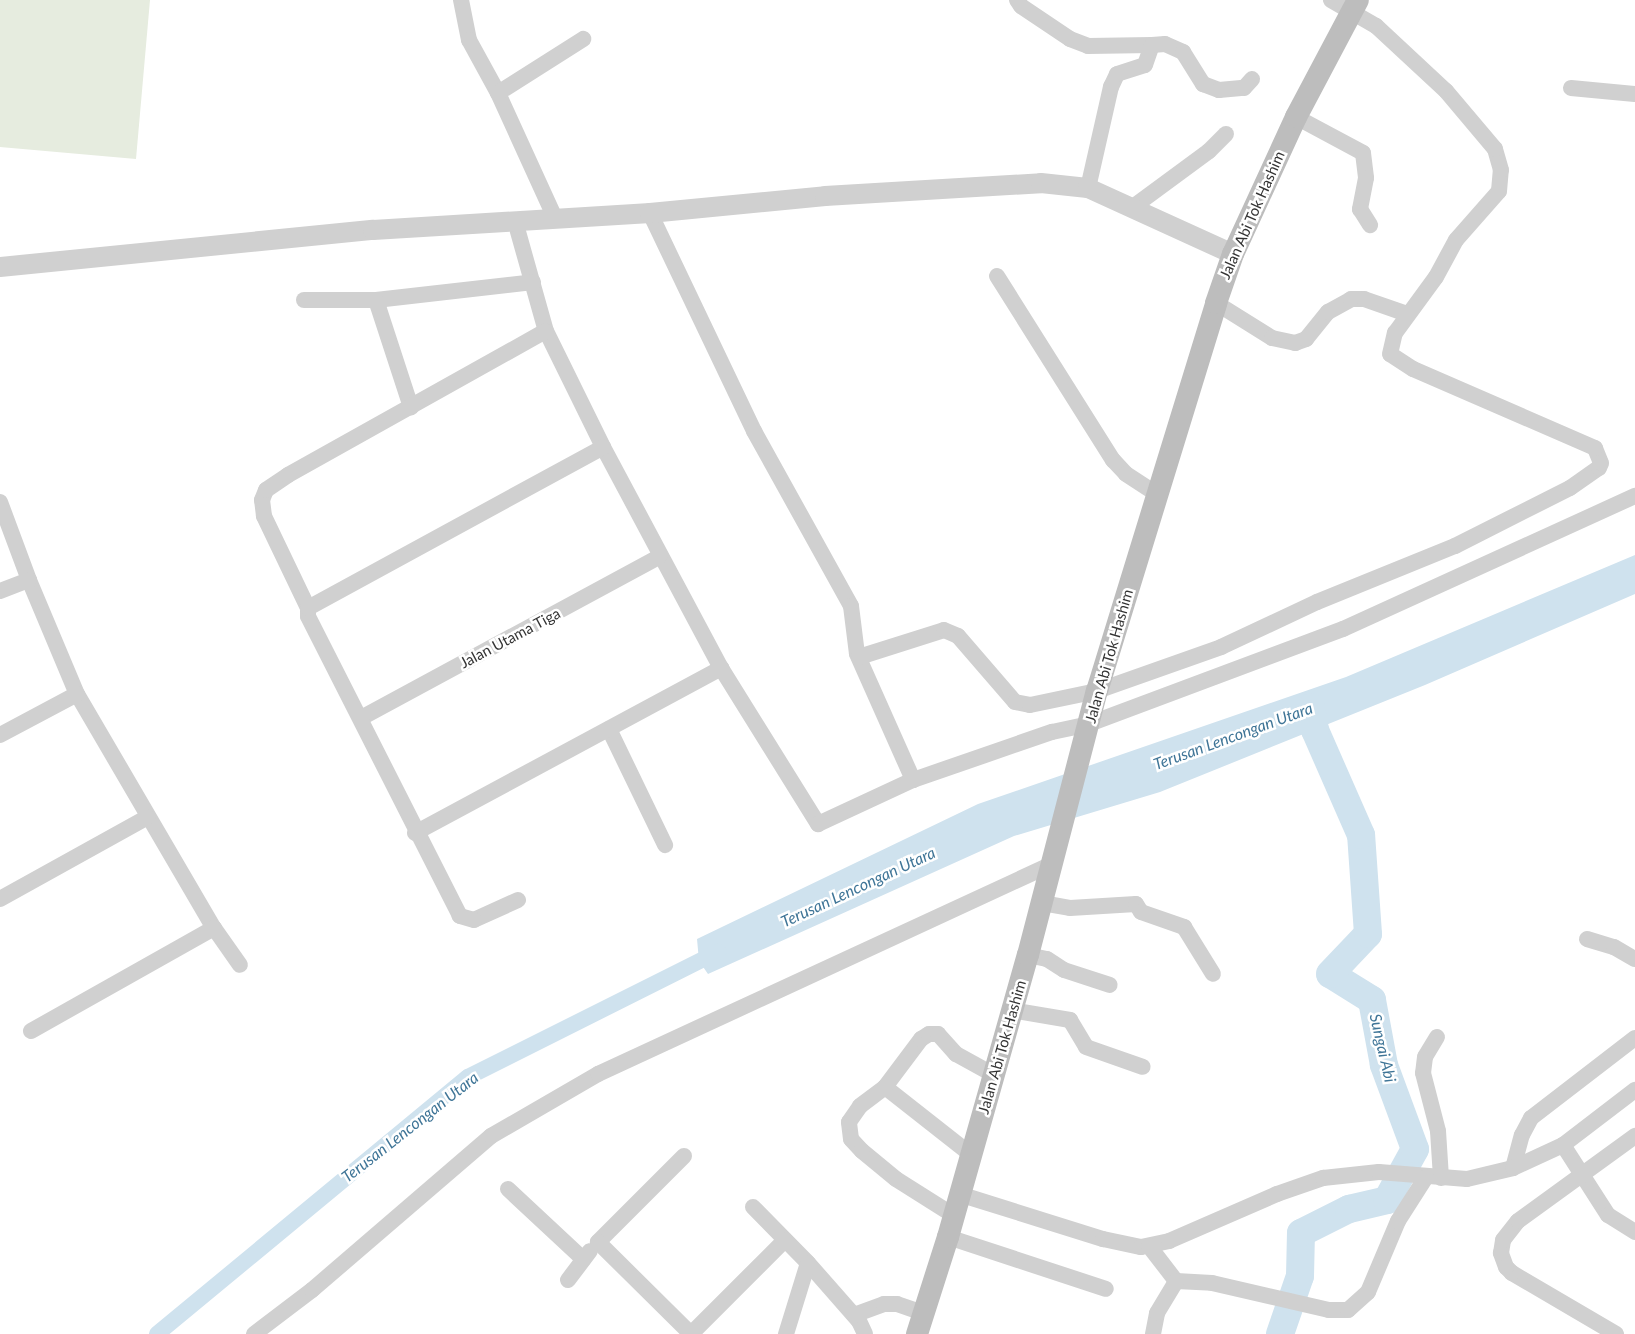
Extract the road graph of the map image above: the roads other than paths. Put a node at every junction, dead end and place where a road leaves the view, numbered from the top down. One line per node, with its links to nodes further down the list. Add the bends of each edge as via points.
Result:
1 (461, 0): 9 (street, via 469,40)
2 (1017, 0): 6 (street, via 1070,40 1088,46)
3 (1331, 0): 4 (street)
4 (1354, 6): 11 (main road, Jalan Abi Tok Hashim); 26 (street, via 1446,91 1495,149 1499,159 1499,190 1456,240 1436,277)
5 (583, 39): 9 (street)
6 (1152, 46): 7 (street, via 1165,44 1183,52 1203,84 1218,90 1244,88); 13 (street, via 1145,65 1117,74 1111,87)
7 (1252, 79)
8 (1571, 88): 10 (street)
9 (498, 92): 16 (street)
10 (1635, 94)
11 (1296, 117): 18 (street, via 1363,153 1366,178 1360,209); 19 (main road, Jalan Abi Tok Hashim)
12 (1226, 134): 14 (street, via 1209,151)
13 (1088, 188): 14 (street); 15 (street, via 1056,183 983,185)
14 (1133, 207): 19 (street)
15 (650, 213): 16 (street); 37 (street, via 754,431 851,606)
16 (555, 218): 17 (street)
17 (515, 221): 20 (street, via 220,243); 22 (street)
18 (1370, 225)
19 (1232, 254): 25 (main road, Jalan Abi Tok Hashim)
20 (0, 267)
21 (997, 276): 30 (street, via 1113,460 1126,474)
22 (533, 282): 24 (street); 27 (street)
23 (304, 300): 24 (street)
24 (376, 300): 28 (street)
25 (1216, 303): 26 (street, via 1272,338 1295,343 1306,339 1328,312 1351,300 1364,299); 30 (main road, Jalan Abi Tok Hashim)
26 (1407, 314): 39 (street, via 1390,341 1388,348 1392,358 1595,448 1601,463 1599,468 1570,488 1455,546 1317,602 1221,647)
27 (546, 331): 28 (street); 29 (street)
28 (411, 407): 36 (street, via 288,475 264,495 264,516)
29 (604, 447): 33 (street); 36 (street)
30 (1158, 495): 39 (main road, Jalan Abi Tok Hashim)
31 (1635, 496): 43 (street, via 1343,629)
32 (0, 502): 34 (street)
33 (659, 557): 38 (street); 41 (street, Jalan Utama Tiga)
34 (29, 580): 35 (street); 40 (street)
35 (0, 591)
36 (308, 608): 41 (street, via 308,616)
37 (859, 657): 39 (street, via 944,630 958,636 1015,702 1030,705); 45 (street)
38 (721, 668): 42 (street); 45 (street, via 818,824)
39 (1096, 691): 43 (main road, Jalan Abi Tok Hashim)
40 (77, 694): 44 (street); 46 (street)
41 (361, 718): 47 (street)
42 (610, 729): 47 (street); 48 (street)
43 (1086, 733): 45 (street, via 1052,732); 49 (main road, Jalan Abi Tok Hashim)
44 (0, 735)
45 (913, 780)
46 (148, 817): 50 (street); 53 (street)
47 (415, 833): 51 (street, via 453,906 464,919 481,917)
48 (666, 845)
49 (1052, 864): 52 (main road, Jalan Abi Tok Hashim); 90 (street, via 598,1074 492,1136 312,1290)
50 (0, 899)
51 (518, 900)
52 (1042, 903): 55 (main road, Jalan Abi Tok Hashim); 58 (street, via 1070,908 1136,904 1141,912 1184,927)
53 (214, 928): 57 (street); 61 (street)
54 (1587, 939): 56 (street, via 1614,947)
55 (1028, 955): 59 (street, via 1047,959 1064,970); 60 (main road, Jalan Abi Tok Hashim)
56 (1635, 959)
57 (240, 966)
58 (1213, 974)
59 (1110, 985)
60 (1011, 1010): 64 (street, via 1070,1020 1086,1047); 65 (main road, Jalan Abi Tok Hashim)
61 (31, 1031)
62 (1437, 1037): 74 (street, via 1425,1057 1423,1073 1438,1130)
63 (1635, 1038): 72 (street, via 1531,1118)
64 (1143, 1067)
65 (994, 1075): 66 (street, via 966,1061 943,1038 934,1034 921,1039); 70 (main road, Jalan Abi Tok Hashim)
66 (885, 1087): 70 (street); 76 (street, via 854,1113 848,1130 851,1139 896,1179)
67 (1635, 1090): 69 (street)
68 (1635, 1136): 73 (street)
69 (1563, 1145): 72 (street); 73 (street)
70 (970, 1154): 76 (main road, Jalan Abi Tok Hashim)
71 (684, 1156): 81 (street)
72 (1513, 1168): 74 (street, via 1467,1179)
73 (1581, 1175): 78 (street, via 1608,1215); 96 (street, via 1534,1207 1508,1231 1502,1247 1502,1260 1512,1273)
74 (1427, 1177): 82 (street, via 1379,1172 1340,1175 1301,1185 1188,1234); 86 (street, via 1398,1221 1362,1300 1348,1310 1339,1312 1212,1283)
75 (508, 1189): 83 (street)
76 (956, 1204): 79 (main road, Jalan Abi Tok Hashim); 82 (street, via 1110,1241)
77 (753, 1207): 80 (street)
78 (1635, 1232)
79 (948, 1237): 87 (street); 88 (main road, Jalan Abi Tok Hashim)
80 (785, 1240): 84 (street); 91 (street)
81 (598, 1242): 83 (street); 91 (street)
82 (1149, 1246): 86 (street)
83 (583, 1259): 85 (street)
84 (808, 1263): 89 (street); 92 (street)
85 (568, 1280)
86 (1176, 1281): 95 (street, via 1157,1313)
87 (1106, 1289)
88 (923, 1313): 89 (street, via 897,1304 884,1304); 94 (main road, Jalan Abi Tok Hashim)
89 (854, 1316): 93 (street)
90 (254, 1334)
91 (691, 1334)
92 (786, 1334)
93 (865, 1334)
94 (916, 1334)
95 (1152, 1334)
96 (1616, 1334)

